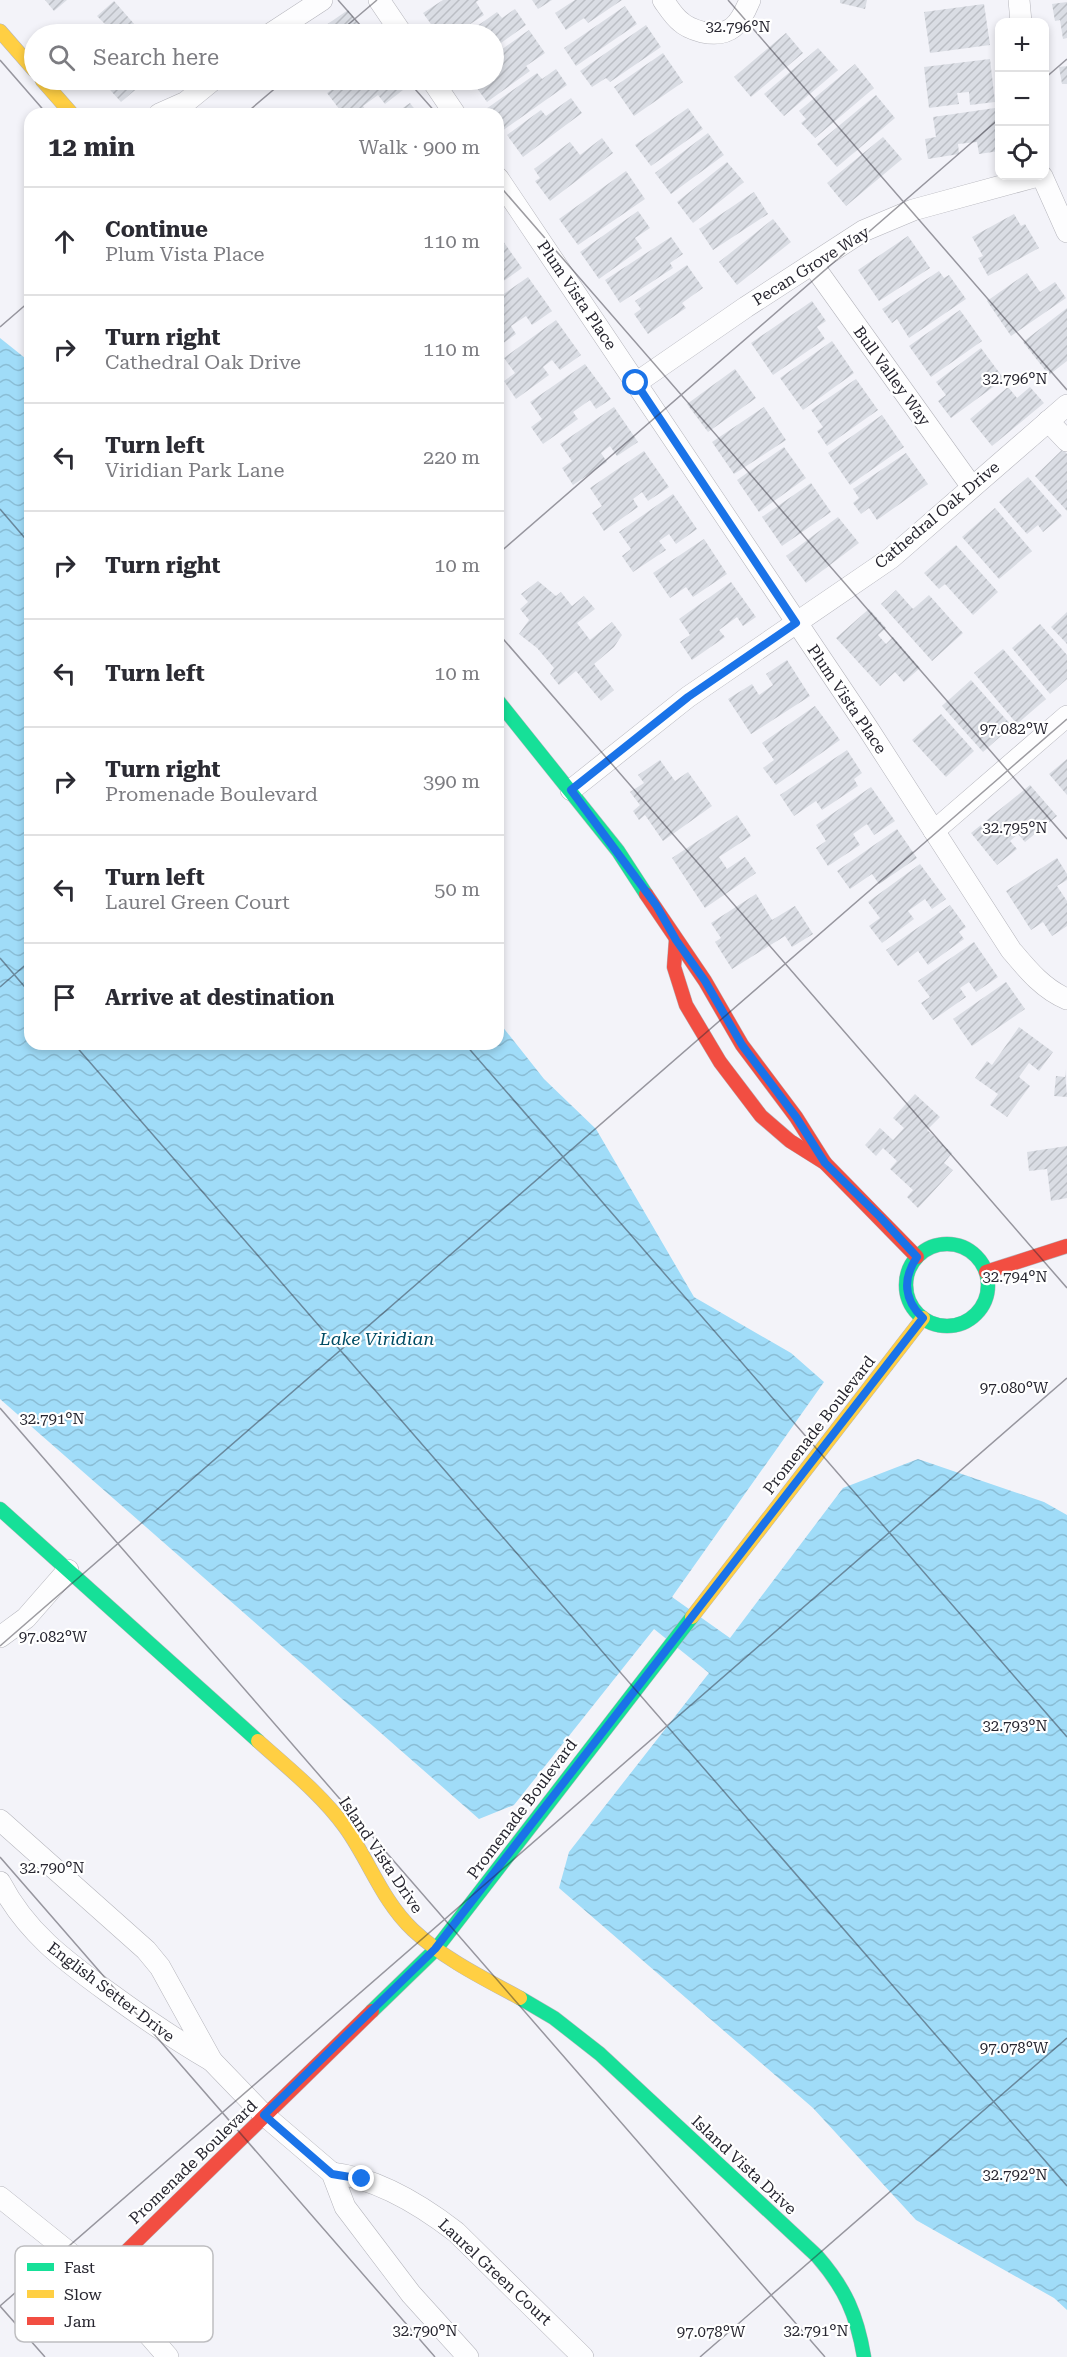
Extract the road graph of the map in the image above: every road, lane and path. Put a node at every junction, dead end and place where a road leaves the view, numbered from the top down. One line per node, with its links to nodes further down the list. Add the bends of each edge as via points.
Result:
1 (322, 0): 7 (street)
2 (379, 0): 8 (street)
3 (663, 0): 4 (street, via 681,22 716,35 731,29 743,17)
4 (750, 0)
5 (1019, 0): 6 (street)
6 (1021, 18)
7 (285, 24)
8 (395, 24)
9 (0, 31): 10 (street)
10 (24, 59)
11 (51, 90): 14 (street)
12 (202, 90): 15 (street)
13 (439, 90): 16 (street)
14 (67, 108)
15 (183, 108)
16 (451, 108)
17 (1025, 180): 21 (street, Pecan Grove Way, via 913,210 863,231)
18 (1042, 180): 20 (street)
19 (504, 187): 22 (street, Plum Vista Place)
20 (1067, 232)
21 (813, 265): 22 (street, Pecan Grove Way); 26 (street, Bull Valley Way)
22 (636, 383): 27 (street, Plum Vista Place)
23 (1067, 405): 24 (street, Cathedral Oak Drive)
24 (1048, 421): 25 (street); 26 (street, Cathedral Oak Drive)
25 (1067, 441)
26 (972, 487): 27 (street, Cathedral Oak Drive, via 891,558)
27 (796, 623): 30 (street, Cathedral Oak Drive, via 688,697); 31 (street, Plum Vista Place)
28 (504, 708): 30 (street)
29 (1067, 716): 31 (street)
30 (571, 790): 32 (street, via 656,905)
31 (934, 831): 33 (street, Plum Vista Place, via 1011,950 1034,976)
32 (676, 940): 34 (street, via 742,1045); 34 (street, via 674,967 687,1005 720,1062 761,1116)
33 (1067, 999)
34 (825, 1163): 36 (street)
35 (1067, 1246): 37 (street)
36 (917, 1257): 37 (street, via 934,1246 956,1245 974,1255); 38 (street, via 910,1267 906,1289)
37 (986, 1272): 38 (street, via 987,1295 966,1321 944,1326)
38 (923, 1318): 44 (street, Promenade Boulevard)
39 (0, 1509): 40 (street, Island Vista Drive)
40 (68, 1570): 41 (street, via 26,1618); 44 (street, Island Vista Drive, via 337,1815 394,1906)
41 (0, 1637)
42 (0, 1820): 45 (street, English Setter Drive, via 146,1950 160,1967)
43 (0, 1882): 45 (street, English Setter Drive, via 26,1923 51,1950 159,2029)
44 (435, 1949): 46 (street, Promenade Boulevard); 55 (street, Island Vista Drive, via 537,2007 579,2036 826,2266 851,2306)
45 (212, 2061): 46 (street, English Setter Drive)
46 (264, 2115): 47 (street); 50 (street, Promenade Boulevard)
47 (332, 2174): 53 (street, via 345,2207 411,2294); 54 (street, Laurel Green Court, via 358,2177 456,2232)
48 (0, 2197): 49 (street)
49 (62, 2246)
50 (131, 2246)
51 (155, 2342): 52 (street)
52 (168, 2357)
53 (468, 2357)
54 (584, 2357)
55 (864, 2357)

